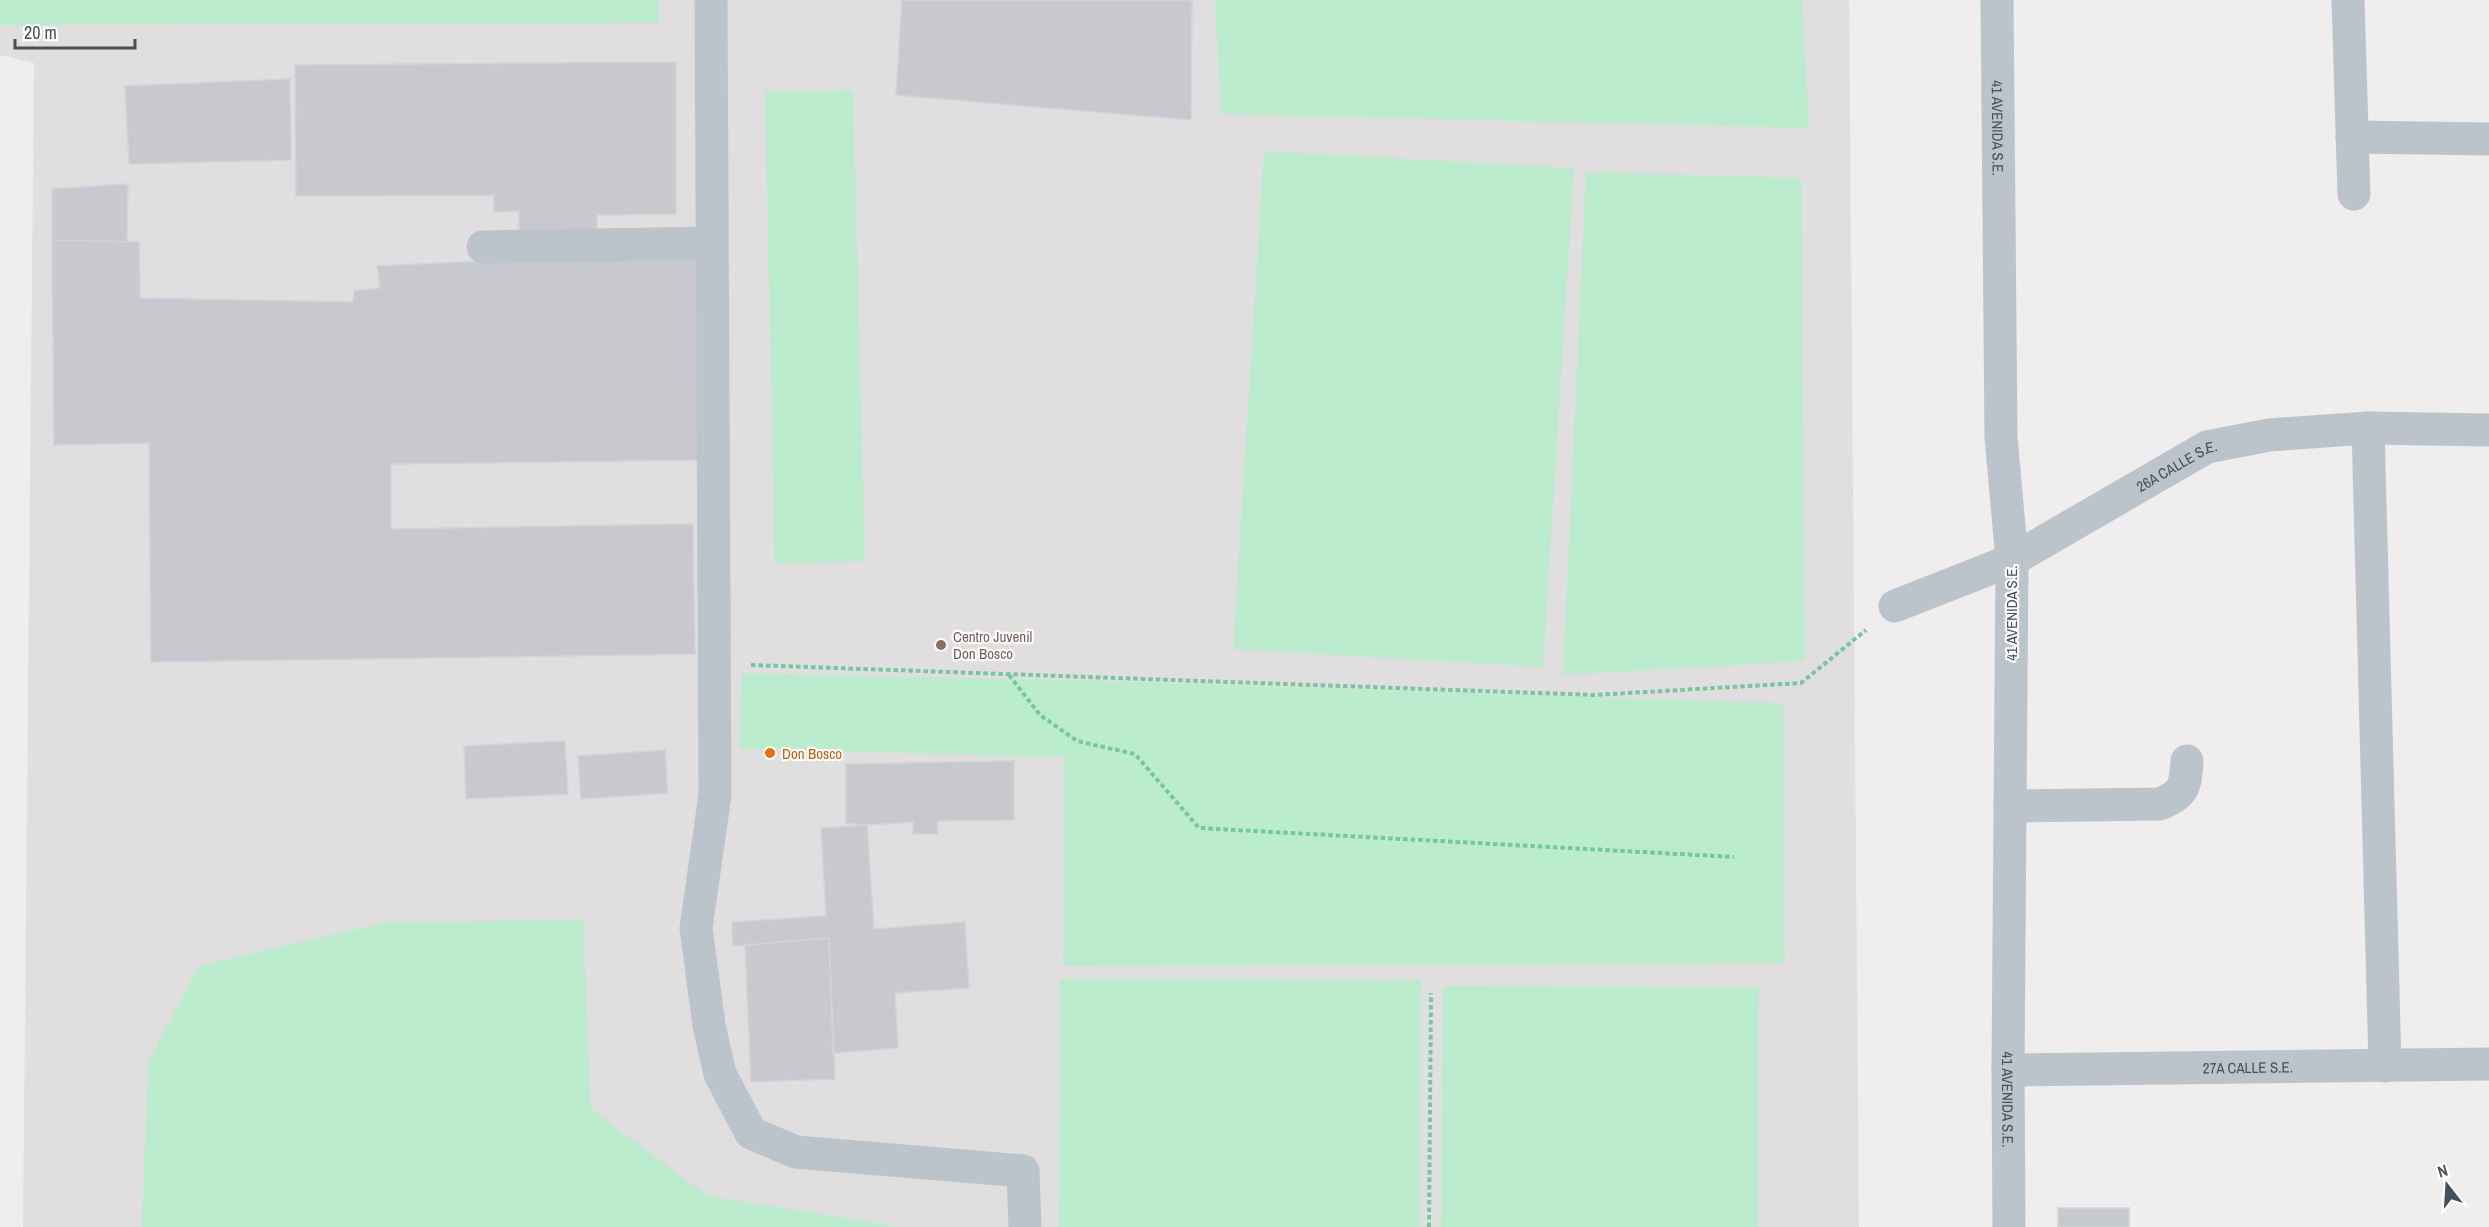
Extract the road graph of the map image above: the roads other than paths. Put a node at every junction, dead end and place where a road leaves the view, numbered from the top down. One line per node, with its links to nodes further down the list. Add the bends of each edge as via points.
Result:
1 (711, 0): 7 (street)
2 (1997, 0): 11 (street, 41 AVENIDA S.E., via 2001,437)
3 (2348, 0): 4 (street)
4 (2352, 137): 5 (street); 6 (street)
5 (2489, 139)
6 (2354, 194)
7 (711, 243): 8 (street); 18 (street, via 715,795 696,928 720,1074 751,1133 796,1152 1023,1171)
8 (483, 247)
9 (2368, 428): 10 (street, 26A CALLE S.E.); 11 (street, 26A CALLE S.E., via 2269,435 2207,447); 16 (street)
10 (2489, 430)
11 (2012, 560): 12 (street, 26A CALLE S.E.); 14 (street, 41 AVENIDA S.E.)
12 (1895, 606)
13 (2187, 761): 14 (street, via 2185,785 2176,797 2160,804)
14 (2010, 807): 17 (street, 41 AVENIDA S.E.)
15 (2489, 1064): 16 (street, 27A CALLE S.E.)
16 (2385, 1066): 17 (street, 27A CALLE S.E.)
17 (2008, 1070): 19 (street, 41 AVENIDA S.E.)
18 (1025, 1227)
19 (2009, 1227)

